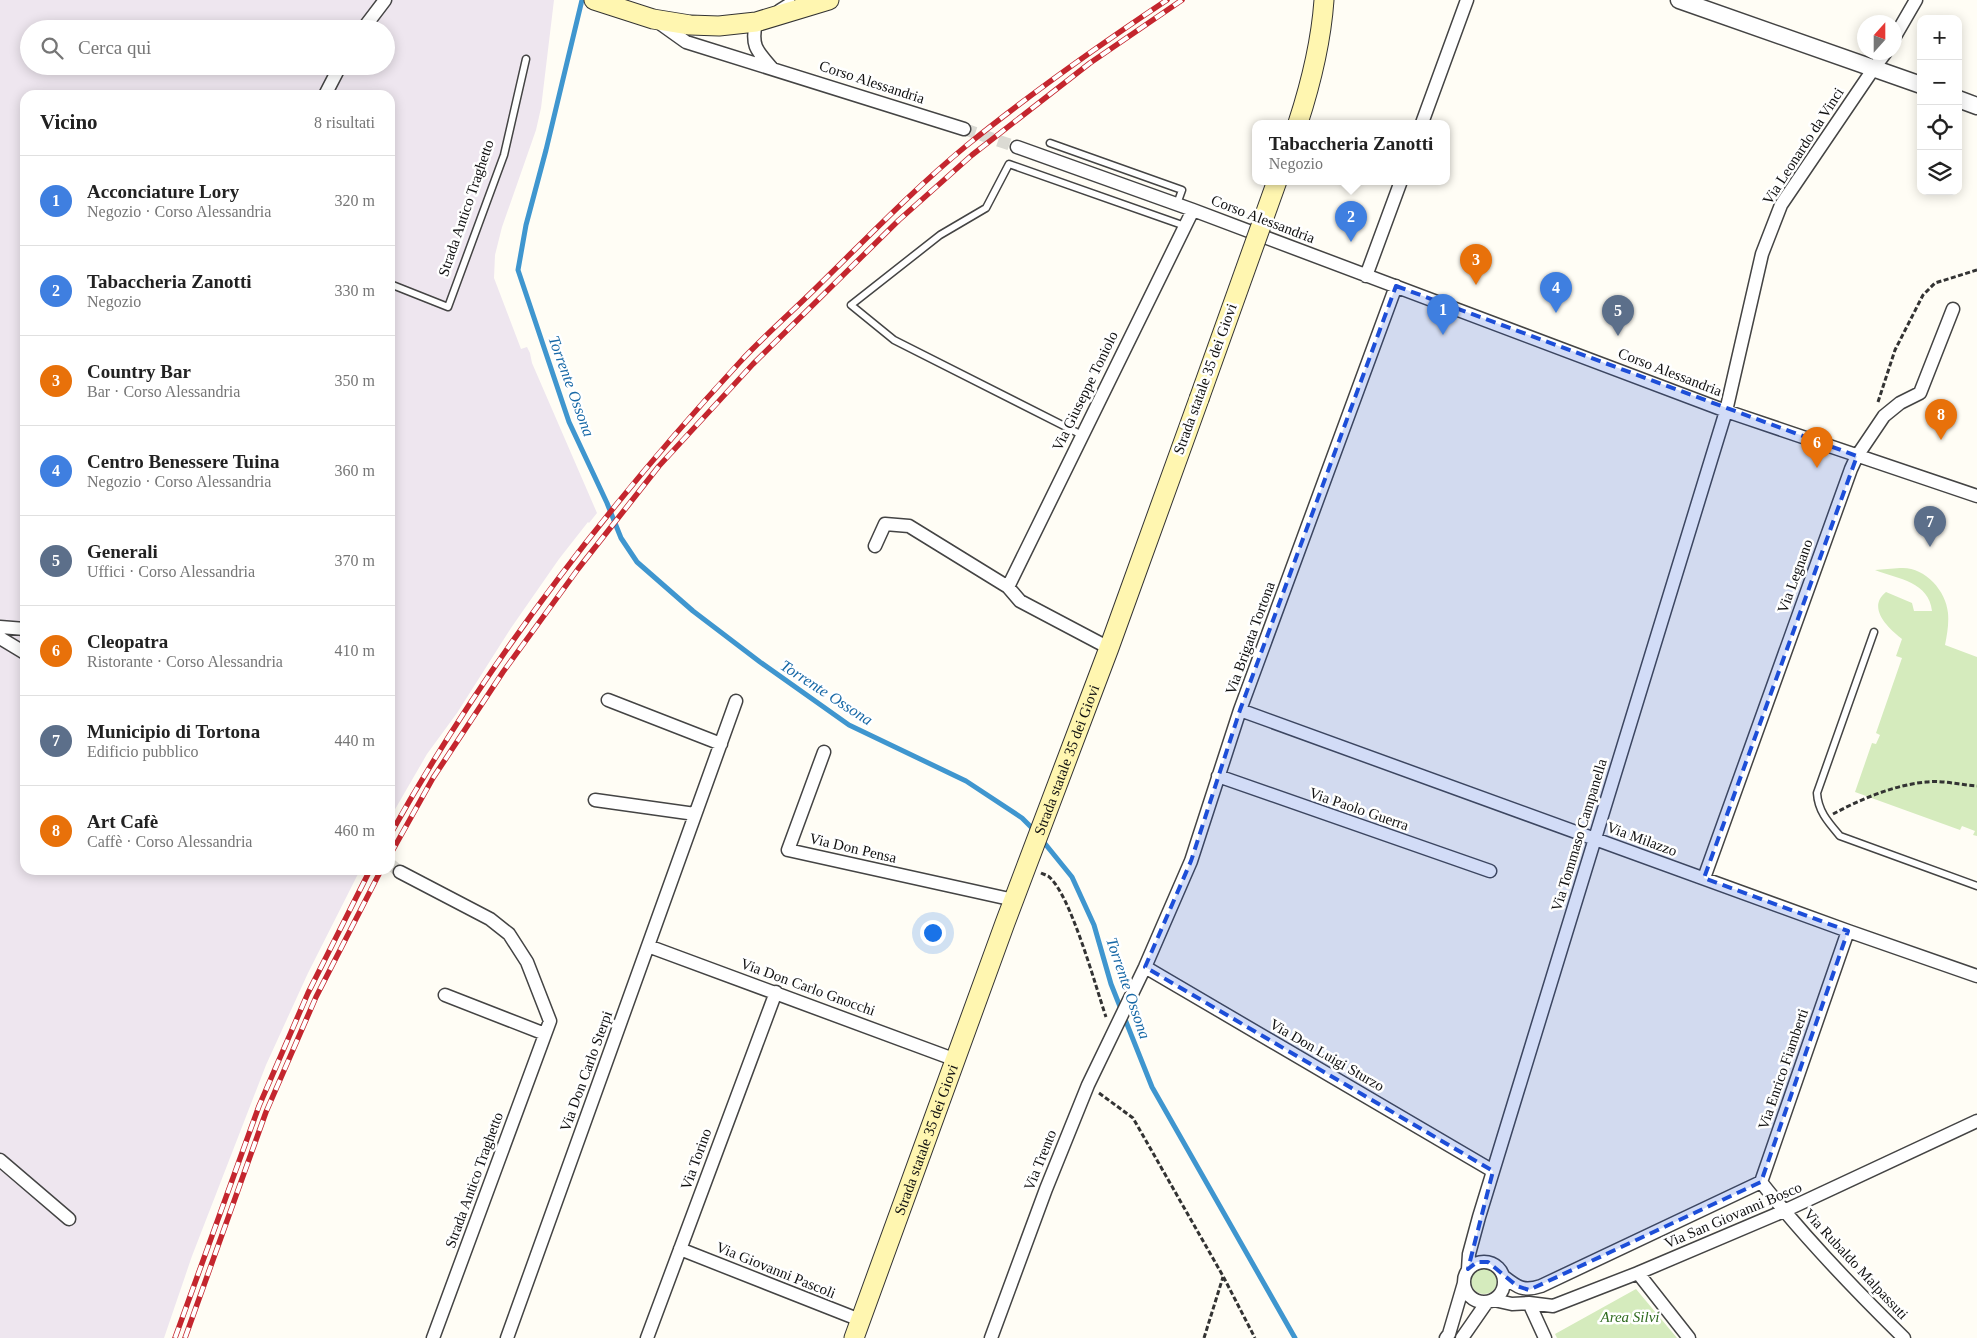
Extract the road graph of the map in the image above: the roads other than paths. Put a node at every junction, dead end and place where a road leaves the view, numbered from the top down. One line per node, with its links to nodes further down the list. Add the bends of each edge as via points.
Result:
1 (380, 0): 10 (street)
2 (385, 0): 10 (street)
3 (790, 0): 13 (lane)
4 (828, 0): 13 (main road)
5 (1324, 0): 24 (main road, via 1318,50)
6 (1467, 0): 25 (street)
7 (1679, 0): 18 (street)
8 (1916, 0): 14 (street)
9 (599, 2): 11 (main road)
10 (372, 15): 12 (street)
11 (653, 19): 13 (main road, via 719,26); 17 (street, Corso Alessandria, via 686,42)
12 (369, 20)
13 (756, 22): 17 (street, via 753,38 756,51)
14 (1902, 24)
15 (526, 60): 35 (lane, Strada Antico Traghetto, via 504,155 448,307)
16 (1880, 60): 18 (street, Via Leonardo da Vinci)
17 (771, 67): 26 (street, Corso Alessandria)
18 (1874, 68): 20 (street); 38 (street, Via Leonardo da Vinci, via 1781,205 1762,254)
19 (335, 75): 21 (street)
20 (1917, 84)
21 (328, 90)
22 (1962, 100): 23 (street)
23 (1977, 106)
24 (1299, 120)
25 (1423, 120)
26 (964, 129)
27 (1050, 143): 31 (lane, via 1182,190)
28 (1017, 147): 31 (street, Corso Alessandria)
29 (1276, 185): 48 (main road, Strada statale 35 dei Giovi, bridge)
30 (1400, 185): 34 (street)
31 (1177, 204): 32 (street, Corso Alessandria)
32 (1193, 210): 33 (street, Via Giuseppe Toniolo); 34 (street, Corso Alessandria)
33 (1185, 226): 39 (street, Via Giuseppe Toniolo); 39 (lane, via 1009,164 986,208 940,235 852,305 894,340)
34 (1366, 276): 36 (street, Corso Alessandria)
35 (395, 286)
36 (1396, 286): 38 (street, Corso Alessandria); 52 (street, Via Brigata Tortona)
37 (1953, 309): 40 (street, Via Legnano, via 1920,392 1884,416)
38 (1726, 411): 40 (street, Corso Alessandria); 58 (street, Via Tommaso Campanella)
39 (1082, 435): 43 (street, Via Giuseppe Toniolo)
40 (1857, 456): 41 (street, Corso Alessandria); 61 (street, Via Legnano)
41 (1977, 496)
42 (875, 546): 43 (street, via 885,524 909,526)
43 (1008, 587): 48 (street, via 1020,601)
44 (0, 627): 45 (street)
45 (20, 629)
46 (1874, 632): 62 (lane, via 1818,793 1818,804 1840,836)
47 (0, 638): 49 (street)
48 (1109, 648): 63 (main road, Strada statale 35 dei Giovi)
49 (20, 650)
50 (608, 700): 53 (street)
51 (736, 700): 53 (street, Via Don Carlo Sterpi)
52 (1240, 710): 55 (street, Via Brigata Tortona); 58 (street, Via Milazzo)
53 (721, 744): 57 (street, Via Don Carlo Sterpi)
54 (824, 752): 63 (street, Via Don Pensa, via 788,850)
55 (1218, 776): 60 (street, Via Paolo Guerra); 66 (street, Via Brigata Tortona, via 1191,861)
56 (596, 800): 57 (street)
57 (696, 814): 65 (street, Via Don Carlo Sterpi)
58 (1595, 839): 61 (street, Via Milazzo); 75 (street, Via Tommaso Campanella)
59 (400, 872): 71 (street, Strada Antico Traghetto, via 490,919 509,934 527,962 550,1021)
60 (1490, 872)
61 (1704, 878): 64 (street, Via Milazzo)
62 (1977, 886)
63 (1014, 900): 72 (main road, Strada statale 35 dei Giovi)
64 (1848, 931): 67 (street, Via Milazzo); 76 (street, Via Enrico Fiamberti)
65 (648, 946): 68 (street, Via Don Carlo Gnocchi); 88 (street, Via Don Carlo Sterpi)
66 (1145, 968): 70 (street, Via Brigata Tortona); 75 (street, Via Don Luigi Sturzo)
67 (1977, 976)
68 (776, 992): 72 (street, Via Don Carlo Gnocchi); 79 (street, Via Torino)
69 (445, 995): 71 (street)
70 (1129, 998): 90 (street, Via Trento, via 1088,1085)
71 (545, 1034): 87 (street, Strada Antico Traghetto)
72 (956, 1060): 86 (main road, Strada statale 35 dei Giovi)
73 (1977, 1121): 77 (street, Via San Giovanni Bosco)
74 (0, 1160): 78 (street)
75 (1493, 1171): 80 (street, Via Tommaso Campanella, via 1469,1254)
76 (1761, 1182): 77 (street); 82 (street, Via San Giovanni Bosco, via 1540,1286 1529,1290)
77 (1784, 1211): 81 (street, Via San Giovanni Bosco); 95 (street, Via Rubaldo Malpassuti)
78 (69, 1218)
79 (680, 1249): 86 (street, Via Giovanni Pascoli); 89 (street, Via Torino)
80 (1468, 1269): 82 (street, via 1477,1262 1488,1262 1498,1266); 83 (street)
81 (1638, 1273): 85 (street, Via San Giovanni Bosco, via 1553,1306); 94 (street)
82 (1504, 1276): 84 (street, via 1501,1294)
83 (1464, 1283): 84 (street, via 1471,1297); 91 (street)
84 (1490, 1301): 85 (street, Via San Giovanni Bosco); 92 (street)
85 (1530, 1303): 93 (street)
86 (857, 1329)
87 (433, 1338)
88 (508, 1338)
89 (647, 1338)
90 (991, 1338)
91 (1446, 1338)
92 (1462, 1338)
93 (1545, 1338)
94 (1689, 1338)
95 (1904, 1338)

